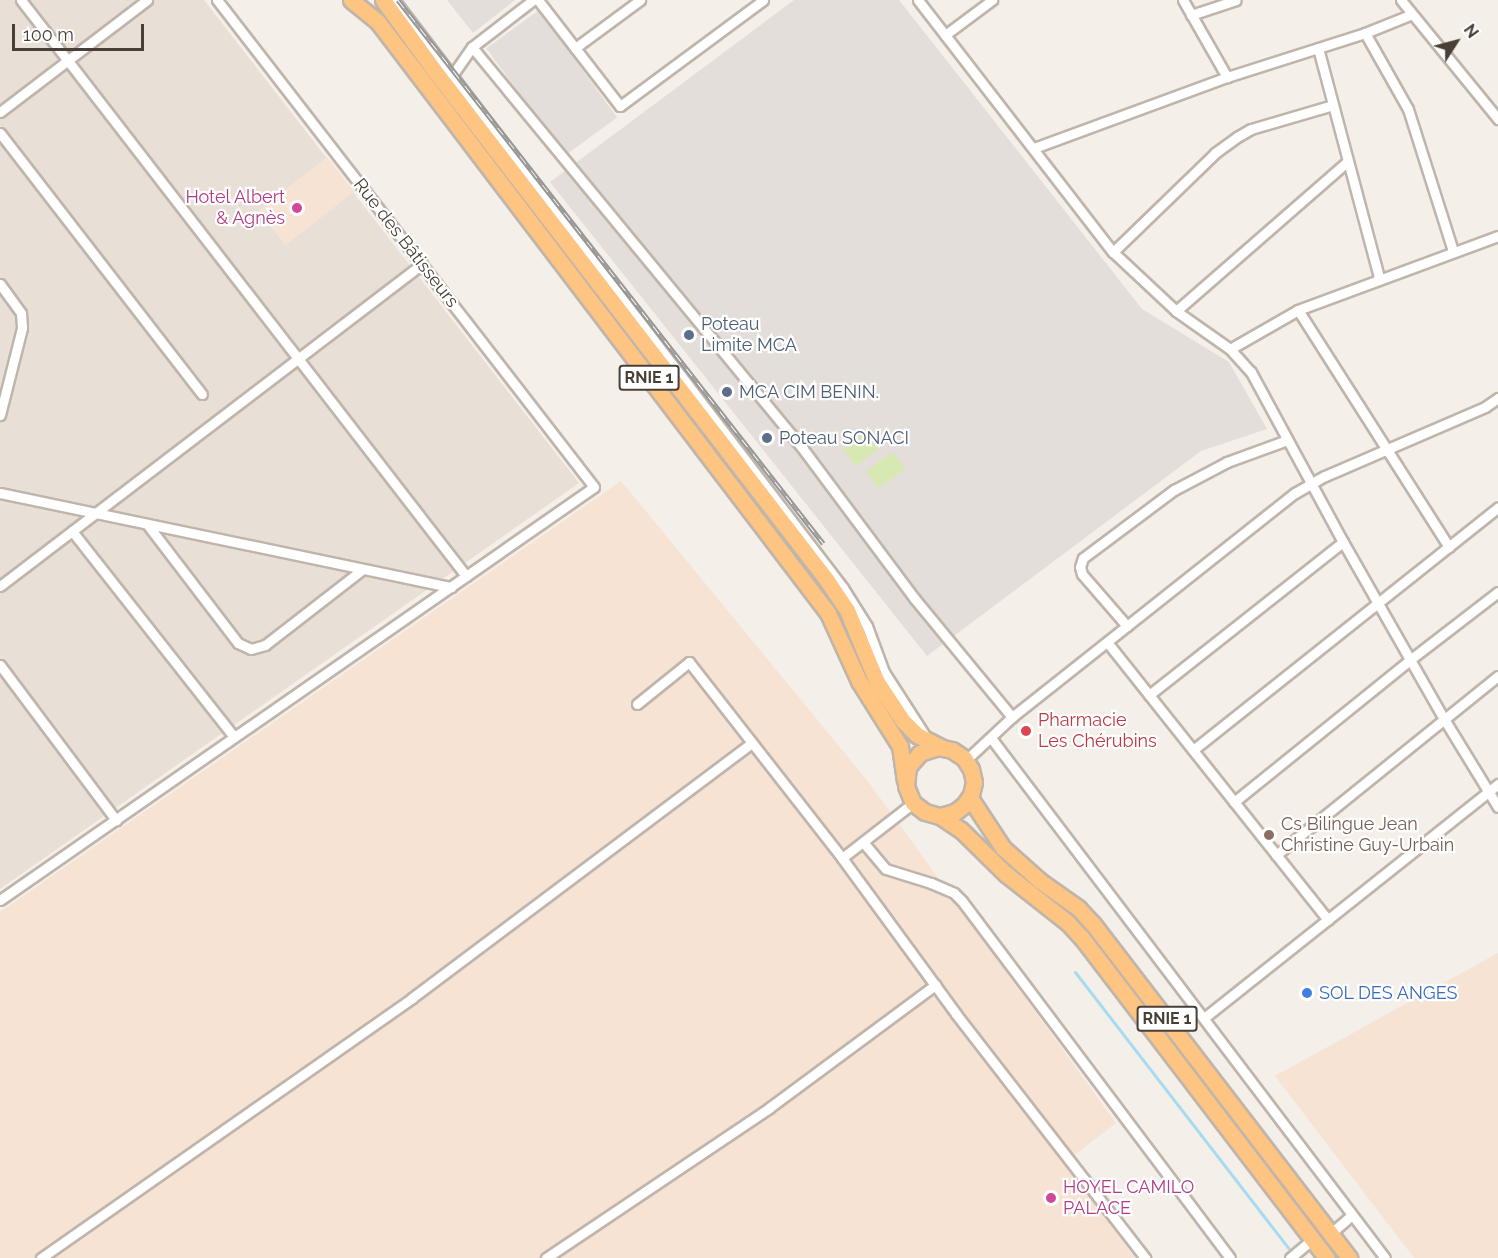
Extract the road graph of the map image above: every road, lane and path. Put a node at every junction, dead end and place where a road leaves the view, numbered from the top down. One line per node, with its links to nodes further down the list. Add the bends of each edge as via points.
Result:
1 (21, 0): 23 (street)
2 (147, 0): 23 (street)
3 (217, 0): 35 (street, Rue des Bâtisseurs)
4 (351, 0): 76 (highway, RNIE 1, via 378,22 828,613 860,681 900,746)
5 (383, 0): 73 (highway, RNIE 1, via 826,579 847,610 887,699 903,721 917,735)
6 (394, 0): 24 (street)
7 (533, 0): 20 (street)
8 (538, 0): 21 (street)
9 (640, 0): 21 (street)
10 (763, 0): 21 (street, via 620,106)
11 (918, 0): 19 (street)
12 (992, 0): 19 (street)
13 (1183, 0): 16 (street)
14 (1236, 0): 16 (street)
15 (1401, 0): 17 (street)
16 (1191, 15): 25 (street)
17 (1410, 15): 18 (street); 28 (street)
18 (1365, 33): 22 (street); 33 (street, via 1408,109)
19 (945, 34): 30 (street)
20 (472, 47): 24 (street); 68 (street, via 803,449 915,598)
21 (575, 48)
22 (1318, 48): 25 (street); 26 (street)
23 (67, 58): 27 (street); 41 (street)
24 (451, 77): 73 (street, via 843,588 867,626 884,672)
25 (1227, 77): 30 (street)
26 (1333, 105): 31 (street); 34 (street, via 1251,129 1237,137 1215,153)
27 (0, 112)
28 (1498, 119)
29 (0, 133): 42 (street)
30 (1034, 148): 34 (street)
31 (1348, 161): 36 (street); 39 (street)
32 (1498, 236): 33 (street)
33 (1453, 251): 36 (street)
34 (1113, 252): 39 (street)
35 (422, 264): 41 (street); 56 (street, Rue des Bâtisseurs, via 594,487)
36 (1379, 277): 38 (street)
37 (0, 284): 44 (street, via 21,313 22,328)
38 (1298, 310): 40 (street); 46 (street)
39 (1176, 311): 40 (street)
40 (1230, 349): 45 (street, via 1251,372)
41 (298, 359): 50 (street); 56 (street)
42 (202, 394)
43 (1498, 398): 46 (street)
44 (1, 409)
45 (1287, 440): 47 (street); 61 (street, via 1227,462 1174,490 1083,558 1082,574)
46 (1386, 451): 47 (street); 54 (street)
47 (1311, 484): 53 (street); 61 (street, via 1282,502)
48 (0, 493): 50 (street)
49 (1498, 507): 54 (street)
50 (97, 512): 51 (street); 52 (street)
51 (147, 524): 55 (street); 55 (street, via 238,643 251,649 265,645)
52 (72, 531): 57 (street); 70 (street)
53 (1342, 542): 60 (street); 66 (street)
54 (1449, 547): 60 (street)
55 (363, 569): 58 (street)
56 (466, 576): 58 (street)
57 (0, 586)
58 (451, 587): 70 (street)
59 (1498, 592): 63 (street)
60 (1378, 601): 63 (street); 74 (street)
61 (1127, 626): 62 (street)
62 (1107, 642): 66 (street); 68 (street)
63 (1411, 658): 69 (street); 80 (street)
64 (0, 666): 84 (street)
65 (1498, 676): 69 (street)
66 (1149, 694): 74 (street)
67 (637, 704): 72 (street, via 689,662)
68 (1012, 717): 71 (street)
69 (1444, 719): 78 (street); 86 (street)
70 (234, 737): 84 (street)
71 (991, 738): 75 (street); 91 (street)
72 (752, 743): 87 (street); 95 (street, via 412,998)
73 (935, 744): 75 (highway, RNIE 1, via 958,752); 76 (highway, via 916,756)
74 (1193, 750): 80 (street)
75 (966, 760): 79 (highway, via 974,779)
76 (905, 780): 81 (highway, RNIE 1)
77 (1498, 784): 78 (street)
78 (1489, 792): 82 (street); 89 (street)
79 (970, 798): 83 (highway, via 957,811); 93 (highway, RNIE 1, via 1003,848 1093,924)
80 (1234, 802): 86 (street)
81 (913, 803): 83 (highway, RNIE 1); 85 (street)
82 (1498, 807)
83 (940, 816): 94 (highway, RNIE 1, via 961,830 1082,938)
84 (116, 819): 88 (street)
85 (863, 842): 87 (street); 98 (street, via 886,869 931,883 962,901)
86 (1276, 855): 89 (street)
87 (842, 858): 90 (street)
88 (0, 900)
89 (1328, 920): 91 (street)
90 (935, 985): 96 (street, via 769,1108); 97 (street)
91 (1204, 1018): 92 (street)
92 (1352, 1215): 93 (street); 102 (street)
93 (1330, 1234): 101 (highway, RNIE 1)
94 (1313, 1239): 99 (street); 100 (highway, RNIE 1)
95 (41, 1258)
96 (546, 1258)
97 (1144, 1258)
98 (1230, 1258)
99 (1290, 1258)
100 (1327, 1258)
101 (1349, 1258)
102 (1385, 1258)

